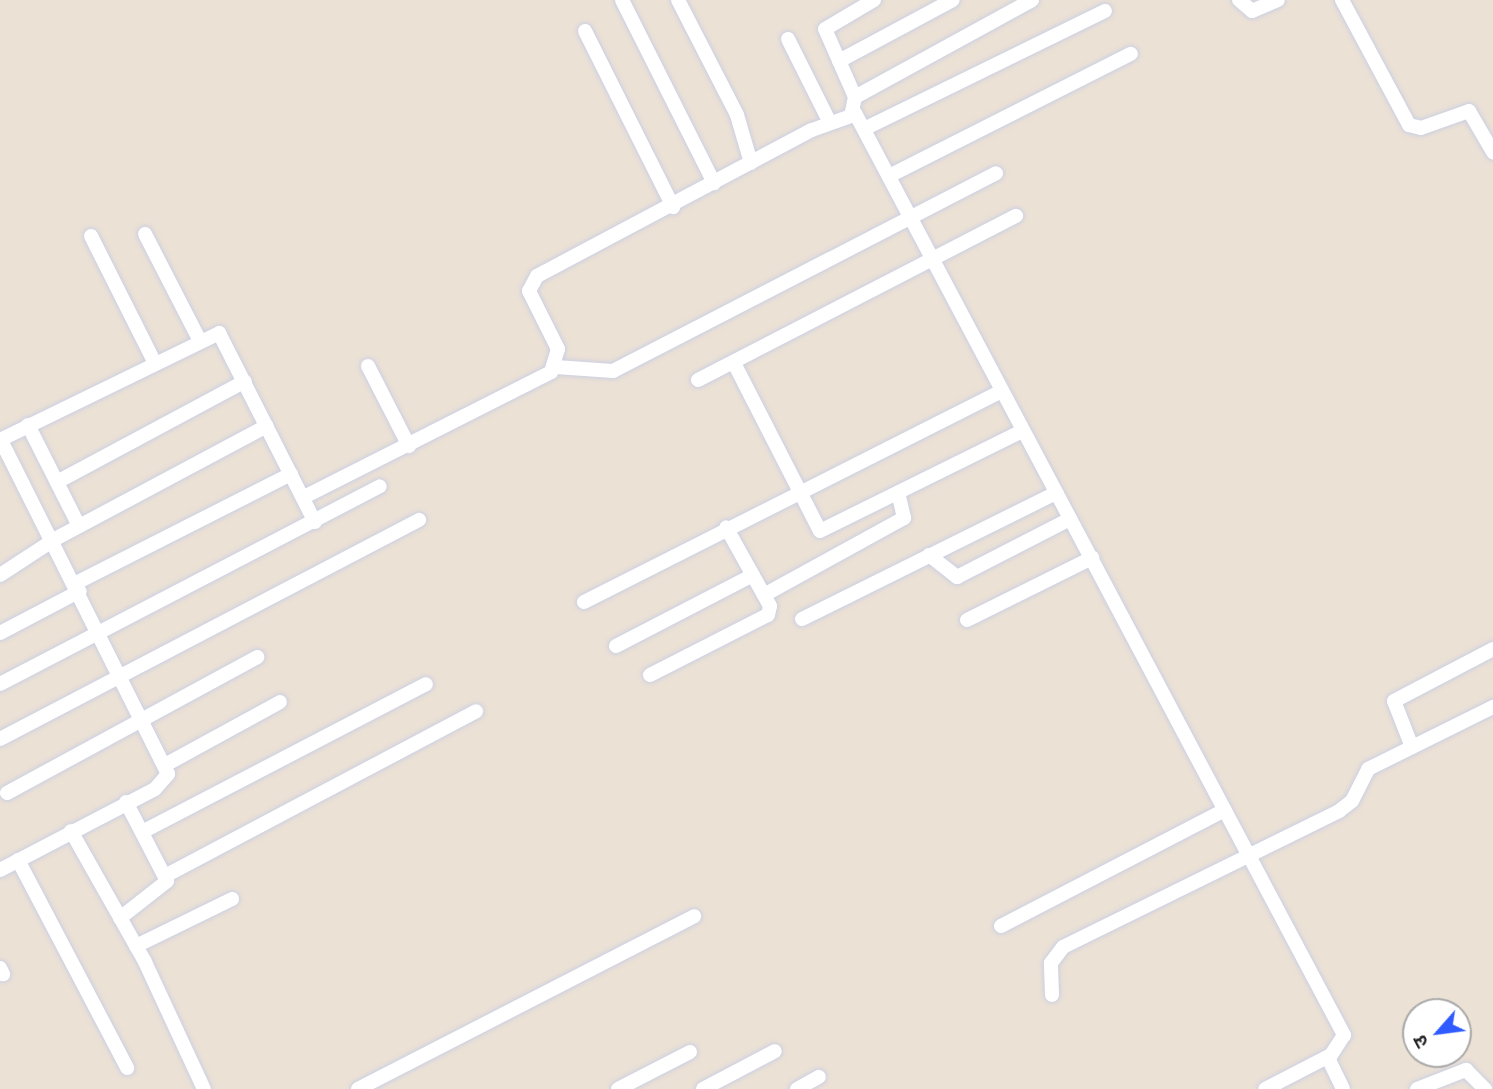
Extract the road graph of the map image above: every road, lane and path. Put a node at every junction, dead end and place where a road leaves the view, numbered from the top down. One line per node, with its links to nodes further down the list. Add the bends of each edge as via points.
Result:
1 (622, 0): 22 (street)
2 (678, 0): 19 (street, via 737,115)
3 (874, 0): 13 (street, via 825,29)
4 (953, 0): 13 (street)
5 (1032, 0): 14 (street)
6 (1239, 0): 7 (street, via 1252,11)
7 (1278, 0)
8 (1342, 0): 18 (street, via 1409,125 1421,128 1469,111)
9 (1105, 10): 17 (street)
10 (586, 31): 23 (street)
11 (788, 39): 16 (street)
12 (1131, 54): 21 (street)
13 (839, 61): 14 (street)
14 (855, 97): 15 (street)
15 (855, 113): 16 (street); 17 (street)
16 (830, 123): 19 (street)
17 (866, 128): 21 (street)
18 (1493, 152)
19 (751, 163): 22 (street)
20 (996, 173): 25 (street)
21 (889, 176): 25 (street)
22 (714, 183): 23 (street)
23 (673, 207): 33 (street, via 529,284 558,349)
24 (1016, 216): 28 (street)
25 (912, 217): 28 (street); 33 (street, via 613,371)
26 (145, 233): 29 (street)
27 (91, 236): 30 (street)
28 (931, 258): 31 (street); 36 (street)
29 (199, 339): 30 (street); 35 (street, via 222,336)
30 (155, 361): 37 (street)
31 (735, 365): 34 (street); 45 (street)
32 (368, 366): 41 (street)
33 (556, 367): 41 (street)
34 (698, 380)
35 (245, 381): 38 (street); 43 (street)
36 (1001, 391): 39 (street); 45 (street)
37 (28, 425): 40 (street); 43 (street)
38 (267, 426): 42 (street); 52 (street)
39 (1022, 431): 46 (street); 47 (street)
40 (1, 440): 54 (street)
41 (409, 446): 48 (street)
42 (292, 474): 48 (street); 59 (street)
43 (57, 482): 52 (street)
44 (380, 486): 51 (street)
45 (797, 491): 46 (street, via 820,531); 53 (street)
46 (898, 493): 60 (street, via 904,518)
47 (1056, 493): 49 (street); 55 (street)
48 (304, 497): 51 (street)
49 (1070, 519): 55 (street, via 957,577); 56 (street)
50 (419, 520): 70 (street)
51 (315, 522): 64 (street)
52 (79, 526): 54 (street)
53 (726, 527): 58 (street); 61 (street)
54 (55, 539): 57 (street); 59 (street)
55 (929, 555): 62 (street)
56 (1093, 558): 63 (street); 82 (street)
57 (0, 575)
58 (753, 575): 60 (street); 66 (street)
59 (78, 587): 64 (street); 65 (street)
60 (764, 595): 69 (street, via 768,615)
61 (584, 602)
62 (802, 620)
63 (967, 620)
64 (98, 631): 70 (street); 71 (street)
65 (0, 633)
66 (616, 646)
67 (1493, 649): 78 (street, via 1394,701)
68 (258, 657): 76 (street)
69 (650, 675)
70 (120, 677): 76 (street); 77 (street)
71 (0, 684)
72 (426, 684): 84 (street)
73 (280, 702): 79 (street)
74 (1493, 707): 78 (street)
75 (476, 711): 88 (street)
76 (143, 720): 79 (street); 80 (street)
77 (0, 739)
78 (1412, 747): 85 (street, via 1368,769 1346,806)
79 (165, 765): 81 (street, via 162,784)
80 (7, 793)
81 (125, 802): 83 (street); 84 (street)
82 (1225, 810): 85 (street); 92 (street)
83 (71, 831): 86 (street); 91 (street)
84 (142, 832): 88 (street)
85 (1249, 855): 94 (street, via 1063,947 1051,963); 97 (street, via 1344,1035)
86 (18, 860): 87 (street); 98 (street)
87 (0, 870)
88 (165, 876): 91 (street, via 164,890)
89 (232, 899): 93 (street)
90 (694, 916): 101 (street)
91 (120, 918): 93 (street)
92 (1002, 926)
93 (136, 946): 100 (street)
94 (1052, 995)
95 (775, 1051): 103 (street)
96 (690, 1052): 102 (street)
97 (1328, 1058): 105 (street); 106 (street)
98 (127, 1068)
99 (820, 1077): 104 (street)
100 (204, 1089)
101 (358, 1089)
102 (618, 1089)
103 (703, 1089)
104 (797, 1089)
105 (1265, 1089)
106 (1343, 1089)
107 (1417, 1089): 108 (street, via 1466,1070)
108 (1485, 1089)

